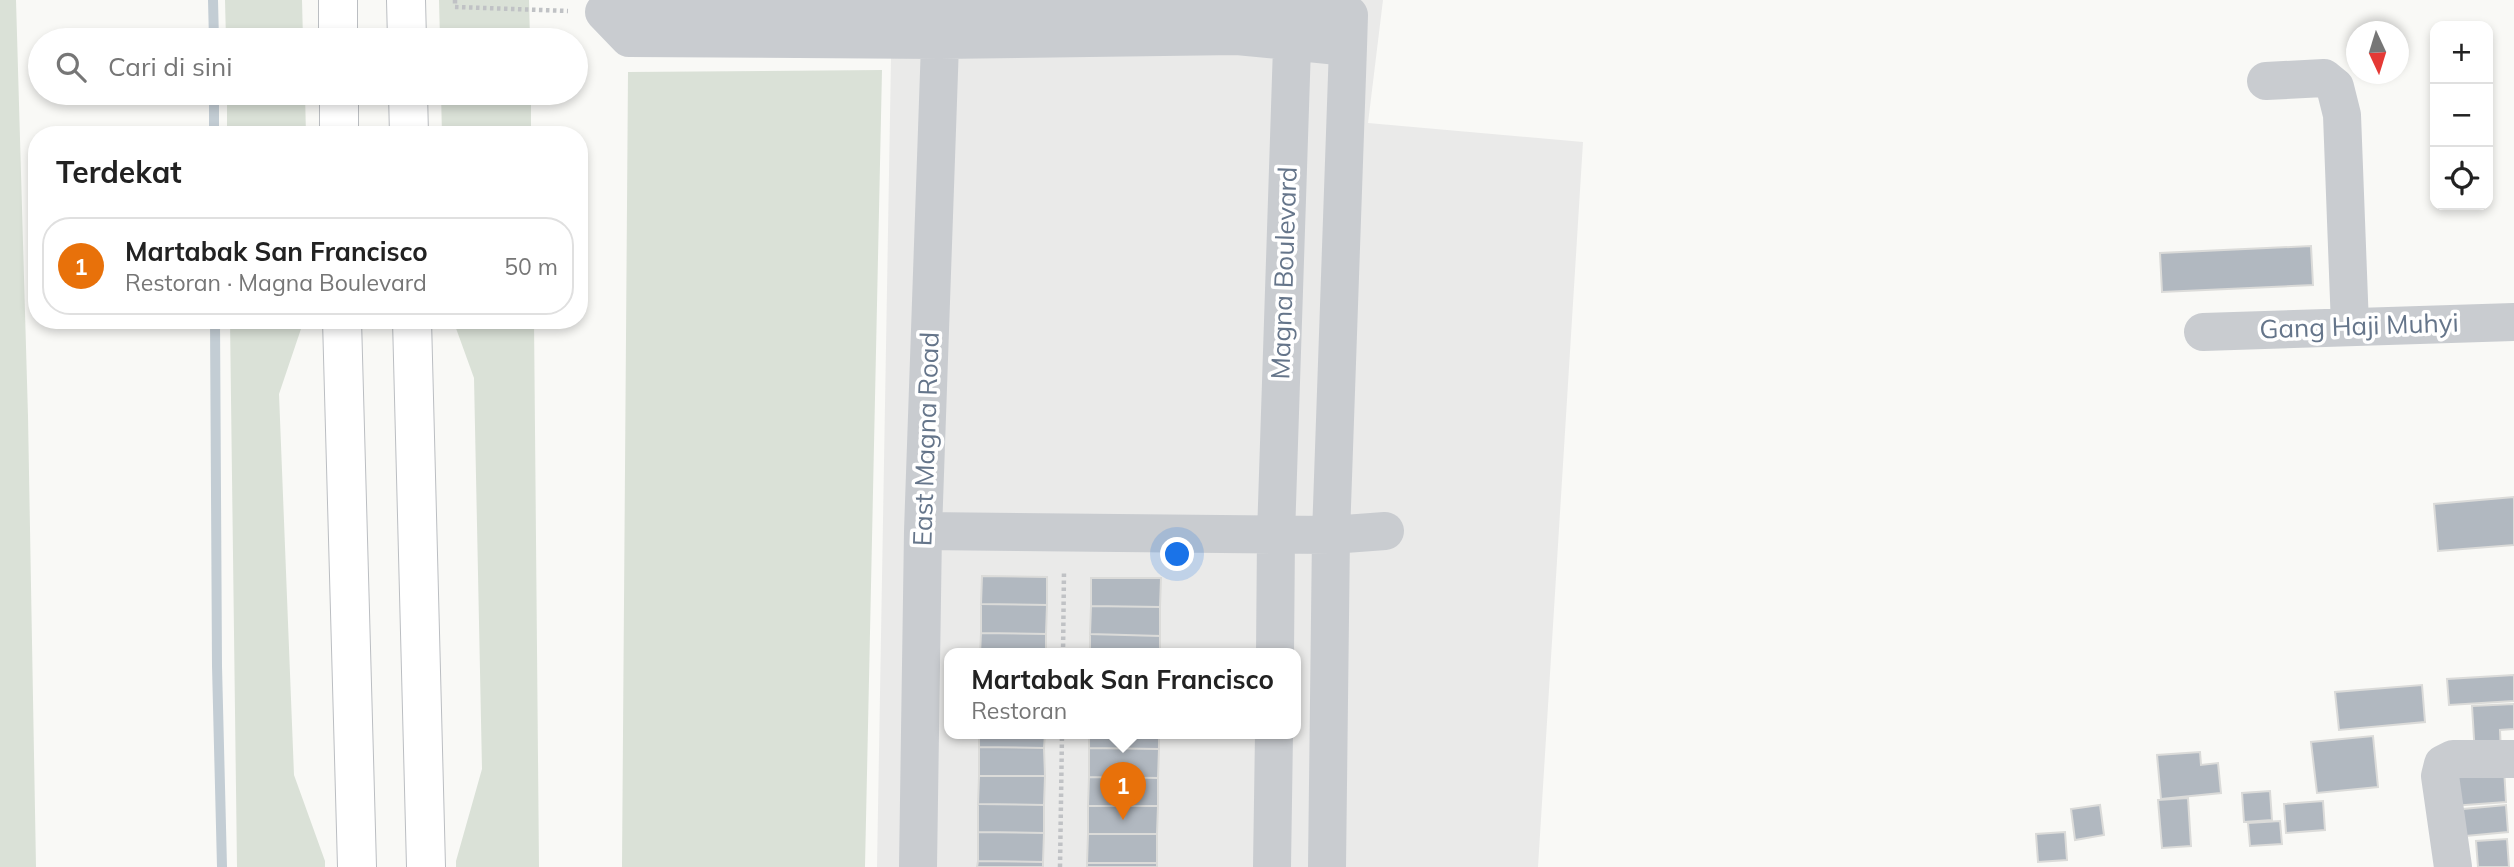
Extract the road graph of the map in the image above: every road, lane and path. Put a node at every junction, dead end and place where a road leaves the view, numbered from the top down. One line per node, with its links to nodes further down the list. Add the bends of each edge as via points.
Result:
1 (338, 0): 7 (highway)
2 (406, 0): 8 (highway)
3 (455, 0): 4 (path, via 455,7)
4 (604, 12): 5 (street, via 629,38)
5 (940, 25): 6 (street, via 1237,36); 19 (street, East Magna Road)
6 (1292, 26): 22 (street, Magna Boulevard); 23 (street, via 1348,31)
7 (338, 28)
8 (407, 28)
9 (2266, 81): 15 (street, via 2324,78 2335,87 2342,116)
10 (339, 105): 12 (highway)
11 (408, 105): 13 (highway)
12 (339, 126)
13 (408, 126)
14 (2514, 322): 15 (street, Gang Haji Muhyi)
15 (2350, 326): 18 (street, Gang Haji Muhyi)
16 (342, 329): 29 (highway)
17 (412, 329): 30 (highway)
18 (2203, 332)
19 (923, 531): 21 (street); 31 (street, East Magna Road)
20 (1385, 531): 23 (street)
21 (1065, 532): 22 (street); 24 (path)
22 (1276, 535): 23 (street); 25 (street, Magna Boulevard)
23 (1331, 535): 34 (street)
24 (1063, 648)
25 (1275, 648)
26 (1062, 739): 32 (path)
27 (1274, 739): 33 (street)
28 (2514, 759): 35 (street, via 2453,759 2443,764)
29 (357, 867)
30 (426, 867)
31 (918, 867)
32 (1060, 867)
33 (1272, 867)
34 (1327, 867)
35 (2453, 867)

